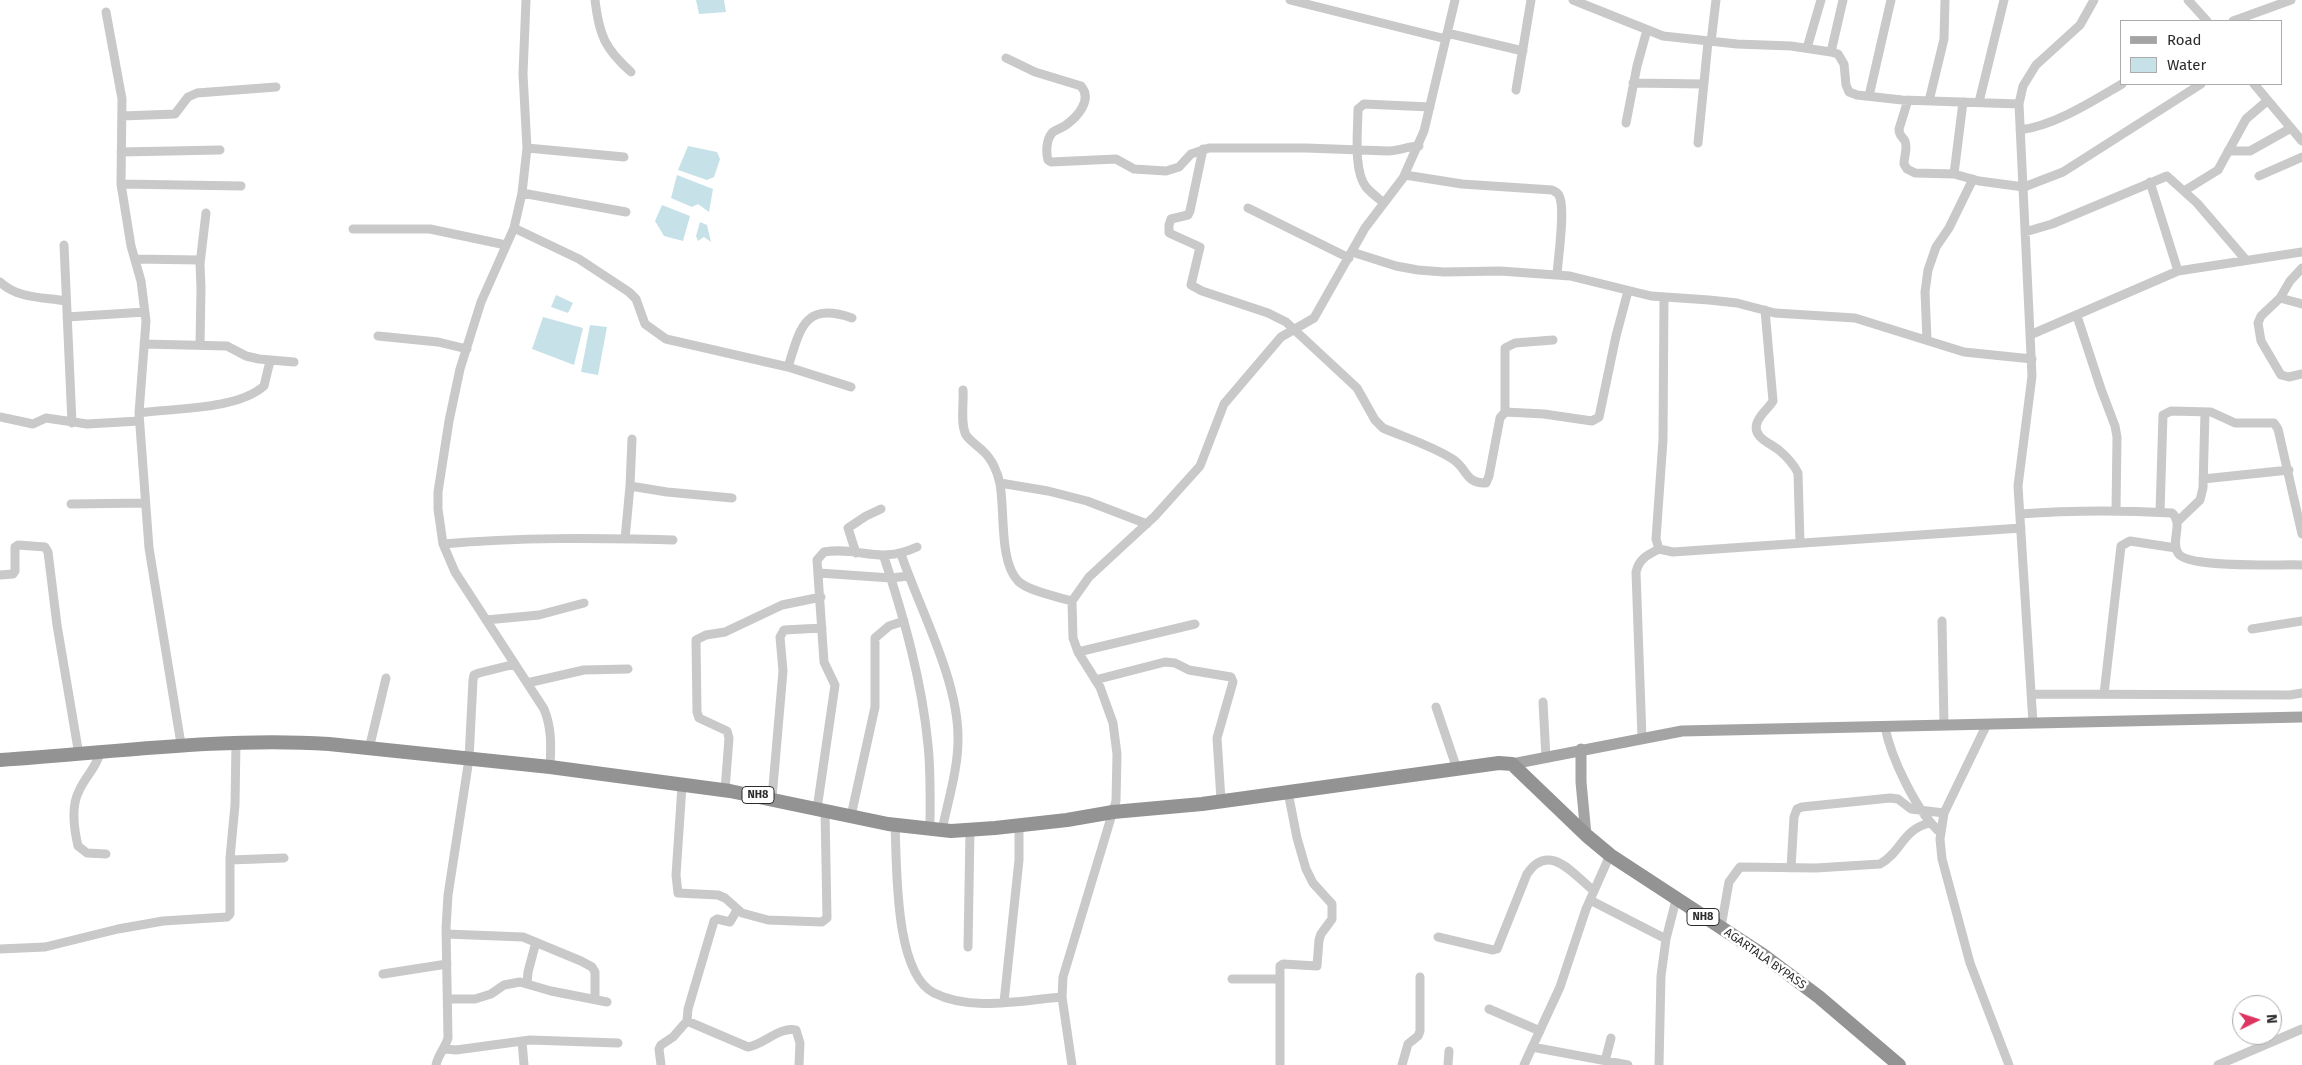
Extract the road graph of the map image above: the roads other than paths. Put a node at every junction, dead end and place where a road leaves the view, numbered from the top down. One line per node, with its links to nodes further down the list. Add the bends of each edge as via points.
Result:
1 (526, 0): 48 (street, via 523,74)
2 (595, 0): 26 (street, via 606,46)
3 (1290, 0): 20 (street)
4 (1455, 0): 20 (street)
5 (1531, 0): 23 (street)
6 (1573, 0): 19 (street)
7 (1716, 0): 21 (street)
8 (1821, 0): 22 (street)
9 (1843, 0): 24 (street)
10 (1891, 0): 34 (street)
11 (1945, 0): 36 (street, via 1944,39)
12 (2004, 0): 38 (street)
13 (2094, 0): 40 (street, via 2080,25 2036,65 2023,86)
14 (2188, 0): 17 (street)
15 (2291, 0): 18 (street)
16 (106, 12): 42 (street, via 122,99)
17 (2206, 20)
18 (2236, 20)
19 (1647, 30): 21 (street, via 1670,38); 27 (street)
20 (1446, 36): 23 (street); 41 (street)
21 (1710, 42): 22 (street); 28 (street)
22 (1807, 48): 24 (street)
23 (1523, 51): 33 (street)
24 (1831, 52): 34 (street, via 1838,54 1844,64 1849,92)
25 (1006, 58): 49 (street, via 1034,72 1081,86 1084,90 1086,96 1079,114 1052,134 1046,154 1052,162 1116,159 1134,169 1166,171 1174,170 1191,154)
26 (631, 72)
27 (1634, 83): 28 (street); 43 (street)
28 (1703, 84): 46 (street)
29 (2120, 85): 44 (street, via 2058,118 2032,129)
30 (2199, 85): 63 (street, via 2063,172)
31 (2255, 85): 39 (street)
32 (276, 87): 42 (street, via 197,93 188,97 175,114)
33 (1516, 90)
34 (1869, 96): 35 (street)
35 (1908, 100): 36 (street); 56 (street, via 1899,129 1906,151 1904,164 1907,169 1915,173)
36 (1929, 101): 37 (street)
37 (1963, 102): 38 (street); 56 (street)
38 (1979, 102): 40 (street)
39 (2267, 102): 45 (street); 52 (street, via 2246,119)
40 (2019, 104): 44 (street)
41 (1430, 108): 47 (street); 51 (street, via 1361,105 1358,109)
42 (122, 116): 53 (street)
43 (1626, 123)
44 (2020, 130): 63 (street)
45 (2298, 132): 52 (street, via 2250,151)
46 (1698, 143)
47 (1419, 146): 51 (street, via 1397,151); 57 (street)
48 (527, 148): 54 (street); 65 (street)
49 (1203, 149): 51 (street); 94 (street, via 1190,212 1172,219 1168,225 1169,233 1200,247 1192,285 1268,313 1286,322)
50 (220, 150): 53 (street)
51 (1358, 150): 66 (street, via 1362,180)
52 (2228, 151): 64 (street, via 2218,170)
53 (121, 152): 61 (street)
54 (624, 157)
55 (2302, 157): 58 (street)
56 (1954, 174): 59 (street)
57 (1405, 175): 66 (street); 82 (street, via 1558,193 1561,213)
58 (2259, 176)
59 (1973, 179): 63 (street); 98 (street, via 1936,247 1928,270 1925,292)
60 (2150, 182): 64 (street, via 2167,176); 72 (street, via 2052,224); 81 (street)
61 (121, 184): 62 (street); 77 (street)
62 (241, 186)
63 (2024, 187): 72 (street)
64 (2184, 191): 79 (street)
65 (522, 193): 68 (street); 70 (street)
66 (1384, 203): 76 (street, via 1365,228)
67 (1248, 208): 76 (street)
68 (626, 212)
69 (206, 213): 78 (street)
70 (514, 228): 74 (street); 105 (street, via 579,259 630,292 645,324 666,339)
71 (353, 229): 74 (street, via 430,229)
72 (2025, 232): 95 (street)
73 (64, 245): 87 (street)
74 (506, 245): 101 (street, via 481,302)
75 (2302, 252): 79 (street)
76 (1351, 255): 82 (street, via 1418,270 1500,270); 94 (street, via 1314,318)
77 (135, 259): 78 (street); 90 (street)
78 (200, 260): 100 (street)
79 (2246, 260): 81 (street)
80 (2302, 268): 86 (street)
81 (2178, 271): 91 (street)
82 (1557, 275): 84 (street)
83 (0, 282): 87 (street, via 14,292 30,297)
84 (1628, 291): 85 (street); 109 (street, via 1599,418 1592,421)
85 (1664, 297): 89 (street, via 1709,300); 136 (street, via 1663,440 1656,539)
86 (2280, 298): 88 (street); 106 (street, via 2261,316 2258,332 2281,375 2289,378)
87 (66, 301): 92 (street)
88 (2302, 304)
89 (1765, 310): 98 (street, via 1854,318); 132 (street, via 1773,401 1757,422 1756,431 1759,437 1781,452 1798,473)
90 (145, 312): 92 (street); 99 (street)
91 (2077, 316): 95 (street); 123 (street, via 2116,426)
92 (67, 317): 113 (street)
93 (852, 318): 105 (street, via 835,312 811,317 799,331)
94 (1293, 330): 109 (street, via 1357,388 1383,428 1456,461 1468,477 1478,483 1486,483 1490,476 1500,418); 127 (street, via 1274,343 1232,393 1224,404 1200,466)
95 (2030, 335): 102 (street)
96 (378, 336): 101 (street, via 438,342)
97 (1553, 340): 109 (street, via 1515,343 1505,348)
98 (1927, 340): 102 (street, via 1964,352)
99 (144, 344): 100 (street); 112 (street)
100 (200, 345): 103 (street, via 227,346 246,356)
101 (467, 349): 133 (street, via 449,421 438,492)
102 (2032, 359): 125 (street, via 2032,385 2018,486)
103 (270, 361): 104 (street); 112 (street, via 264,386 247,397)
104 (294, 362)
105 (788, 368): 107 (street)
106 (2302, 374)
107 (851, 387)
108 (964, 390): 117 (street, via 967,437 985,452)
109 (1505, 412)
110 (2205, 412): 115 (street, via 2218,414 2235,423 2274,423); 116 (street); 124 (street, via 2171,411 2163,415)
111 (0, 417): 113 (street, via 33,424 46,418)
112 (139, 417): 113 (street); 120 (street)
113 (72, 423)
114 (632, 439): 118 (street)
115 (2289, 470): 116 (street); 129 (street)
116 (2203, 479): 126 (street, via 2200,500)
117 (1000, 483): 127 (street, via 1087,501); 146 (street, via 1007,554 1012,572 1026,586)
118 (630, 486): 119 (street); 130 (street)
119 (732, 498)
120 (145, 503): 121 (street); 173 (street, via 149,548)
121 (71, 504)
122 (881, 510): 137 (street, via 848,528)
123 (2116, 511): 124 (street); 125 (street)
124 (2160, 512): 126 (street, via 2172,513)
125 (2020, 514): 128 (street)
126 (2177, 522): 135 (street)
127 (1147, 524): 146 (street, via 1089,577)
128 (2021, 528): 132 (street); 162 (street)
129 (2302, 534)
130 (625, 538): 131 (street); 133 (street, via 496,539)
131 (673, 540)
132 (1800, 543): 136 (street, via 1672,552)
133 (443, 544): 148 (street, via 455,572)
134 (917, 547): 138 (street)
135 (2176, 548): 140 (street, via 2178,555 2203,563); 163 (street, via 2130,541 2121,546)
136 (1659, 549): 171 (street, via 1638,563 1636,572)
137 (856, 553): 139 (street); 141 (street, via 824,552 817,560)
138 (901, 554): 139 (street); 143 (street)
139 (884, 556): 144 (street)
140 (2302, 565)
141 (819, 573): 144 (street); 145 (street)
142 (0, 576): 177 (street, via 15,571 15,547 45,547 48,552)
143 (909, 576): 144 (street); 197 (street, via 940,657 957,715 958,742)
144 (891, 578): 149 (street)
145 (821, 596): 153 (street); 185 (street, via 782,605 725,632 696,640 699,718 727,731 729,738)
146 (1072, 601): 155 (street, via 1073,638)
147 (584, 602): 148 (street, via 538,615)
148 (486, 620): 156 (street)
149 (904, 621): 193 (street, via 889,626 875,638 875,707); 197 (street, via 920,691)
150 (1942, 621): 169 (street)
151 (2302, 621): 154 (street)
152 (1195, 624): 155 (street)
153 (822, 628): 187 (street, via 784,630 780,637 783,671); 189 (street, via 824,662 835,684)
154 (2252, 629)
155 (1078, 652): 159 (street)
156 (515, 664): 160 (street); 179 (street, via 474,675)
157 (628, 668): 160 (street, via 584,670)
158 (386, 678): 174 (street)
159 (1095, 680): 188 (street, via 1165,662 1231,677 1233,682 1217,738); 191 (street, via 1108,707 1115,738 1117,790)
160 (527, 683): 182 (street, via 549,721)
161 (2302, 693): 163 (street)
162 (2031, 694): 163 (street); 167 (street)
163 (2104, 694)
164 (1544, 702): 178 (street)
165 (1436, 707): 183 (street)
166 (2302, 717): 167 (main road)
167 (2033, 723): 168 (main road)
168 (1987, 724): 169 (main road); 192 (street)
169 (1944, 725): 170 (main road)
170 (1885, 727): 171 (main road, via 1682,731); 190 (street, via 1893,756)
171 (1642, 738): 175 (main road)
172 (236, 742): 173 (highway, NH8); 174 (highway, NH8, via 298,742); 204 (street)
173 (181, 744): 176 (highway, NH8)
174 (370, 748): 179 (highway, NH8)
175 (1581, 749): 178 (main road); 200 (main road)
176 (100, 753): 177 (highway, NH8); 201 (street, via 78,791 74,814 78,846 87,853)
177 (79, 754): 180 (highway, NH8)
178 (1546, 758): 181 (main road)
179 (469, 759): 182 (highway, NH8); 210 (street, via 448,895)
180 (0, 760)
181 (1512, 764): 183 (highway, NH8); 200 (highway, AGARTALA BYPASS / NH8)
182 (550, 767): 184 (highway, NH8)
183 (1456, 769): 186 (highway, NH8)
184 (682, 786): 185 (highway, NH8); 208 (street, via 676,875 678,893 718,895)
185 (725, 790): 187 (highway, NH8)
186 (1288, 792): 188 (highway, NH8); 220 (street, via 1301,854 1313,883 1332,904 1333,913 1321,934 1317,966 1283,964 1280,966)
187 (772, 798): 189 (highway, NH8)
188 (1221, 800): 191 (highway, NH8)
189 (821, 809): 193 (highway, NH8); 208 (street, via 825,920 783,922 750,916)
190 (1922, 811): 192 (street); 194 (street); 205 (street, via 1890,798 1797,809)
191 (1112, 812): 196 (highway, NH8); 222 (street, via 1063,977)
192 (1944, 813): 199 (street)
193 (851, 816): 195 (highway, NH8)
194 (1929, 824): 199 (street); 205 (street, via 1918,826 1880,864)
195 (894, 825): 197 (highway, NH8); 226 (street, via 901,919 912,968 920,981 933,992 948,998)
196 (1020, 825): 198 (highway, NH8); 226 (street)
197 (936, 830): 198 (highway, NH8)
198 (970, 830): 214 (street)
199 (1941, 833): 250 (street, via 1942,859 1970,963)
200 (1586, 835): 202 (highway, AGARTALA BYPASS / NH8)
201 (106, 854)
202 (1610, 855): 206 (street); 207 (highway, AGARTALA BYPASS / NH8)
203 (284, 858): 204 (street)
204 (230, 860): 215 (street, via 231,908 227,917 163,921 44,947)
205 (1791, 868): 209 (street, via 1740,867 1729,882)
206 (1592, 896): 211 (street, via 1559,862 1540,860 1527,874 1497,949); 212 (street); 230 (street)
207 (1676, 900): 209 (highway, AGARTALA BYPASS / NH8); 212 (street)
208 (737, 910): 228 (street, via 730,922 714,921)
209 (1721, 927): 249 (highway, AGARTALA BYPASS / NH8, via 1812,992)
210 (446, 934): 213 (street, via 510,935); 216 (street)
211 (1438, 937)
212 (1666, 939): 248 (street, via 1661,976)
213 (536, 942): 221 (street); 224 (street, via 592,967 596,978)
214 (968, 947)
215 (0, 949)
216 (447, 964): 217 (street); 223 (street)
217 (383, 974)
218 (1420, 977): 244 (street, via 1420,1030 1408,1044)
219 (1232, 979): 220 (street)
220 (1280, 979): 243 (street)
221 (527, 983): 223 (street, via 504,985 491,994 475,998); 224 (street)
222 (1062, 996): 226 (street); 242 (street)
223 (449, 999): 235 (street)
224 (595, 999): 225 (street)
225 (607, 1002)
226 (1004, 1002)
227 (1489, 1009): 230 (street)
228 (687, 1021): 240 (street, via 674,1037 661,1045); 241 (street, via 748,1047 791,1029 796,1030 800,1043)
229 (2302, 1029): 251 (street)
230 (1540, 1031): 234 (street)
231 (1611, 1038): 237 (street)
232 (522, 1041): 233 (street); 235 (street); 239 (street)
233 (618, 1042)
234 (1532, 1047): 237 (street); 246 (street)
235 (445, 1049): 238 (street, via 437,1058)
236 (1449, 1051): 245 (street)
237 (1605, 1061): 247 (street)
238 (436, 1065)
239 (524, 1065)
240 (661, 1065)
241 (799, 1065)
242 (1072, 1065)
243 (1280, 1065)
244 (1402, 1065)
245 (1448, 1065)
246 (1524, 1065)
247 (1628, 1065)
248 (1659, 1065)
249 (1899, 1065)
250 (2009, 1065)
251 (2218, 1065)

